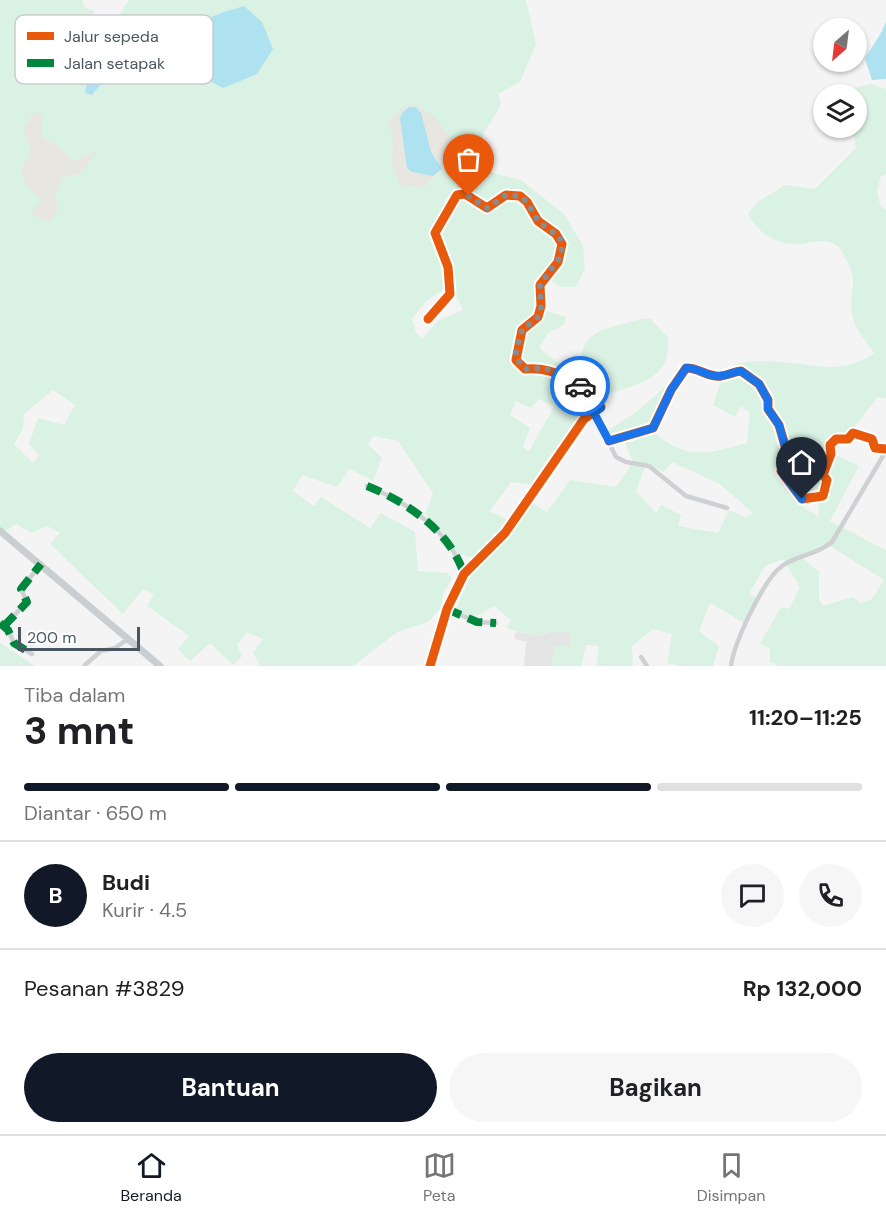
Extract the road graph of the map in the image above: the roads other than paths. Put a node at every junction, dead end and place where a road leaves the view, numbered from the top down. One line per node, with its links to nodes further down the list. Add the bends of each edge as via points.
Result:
1 (428, 319): 2 (street, via 450,294 448,267 435,233 457,195 465,194 487,208 506,195 520,196 538,221 560,238 563,248 558,262 540,285 541,311 522,330 516,360 525,369 545,368 576,384 601,408)
2 (594, 413): 3 (street); 9 (street, via 580,425 500,539)
3 (609, 441): 4 (street, via 653,428 671,390 686,368 694,367 721,376 741,371 759,384 779,425 787,453 781,471 802,499 823,496 827,480 823,475 831,454 830,445 836,439 848,439 853,433 864,435 872,439 875,448); 6 (street, via 619,459 649,466 686,496)
4 (886, 450): 20 (street, via 832,542 823,550 785,564 772,578 744,626)
5 (367, 486): 9 (street, via 396,498 425,520 456,555)
6 (727, 508)
7 (0, 531): 8 (main road)
8 (41, 564): 12 (street, via 21,590 27,602); 13 (main road)
9 (464, 574): 10 (street)
10 (447, 609): 11 (street, via 477,622); 18 (street)
11 (496, 623)
12 (2, 624): 14 (street, via 14,643)
13 (128, 639): 16 (street, via 102,651); 17 (main road)
14 (32, 654)
15 (641, 657): 19 (street)
16 (85, 665)
17 (160, 666)
18 (430, 666)
19 (647, 666)
20 (731, 666)

